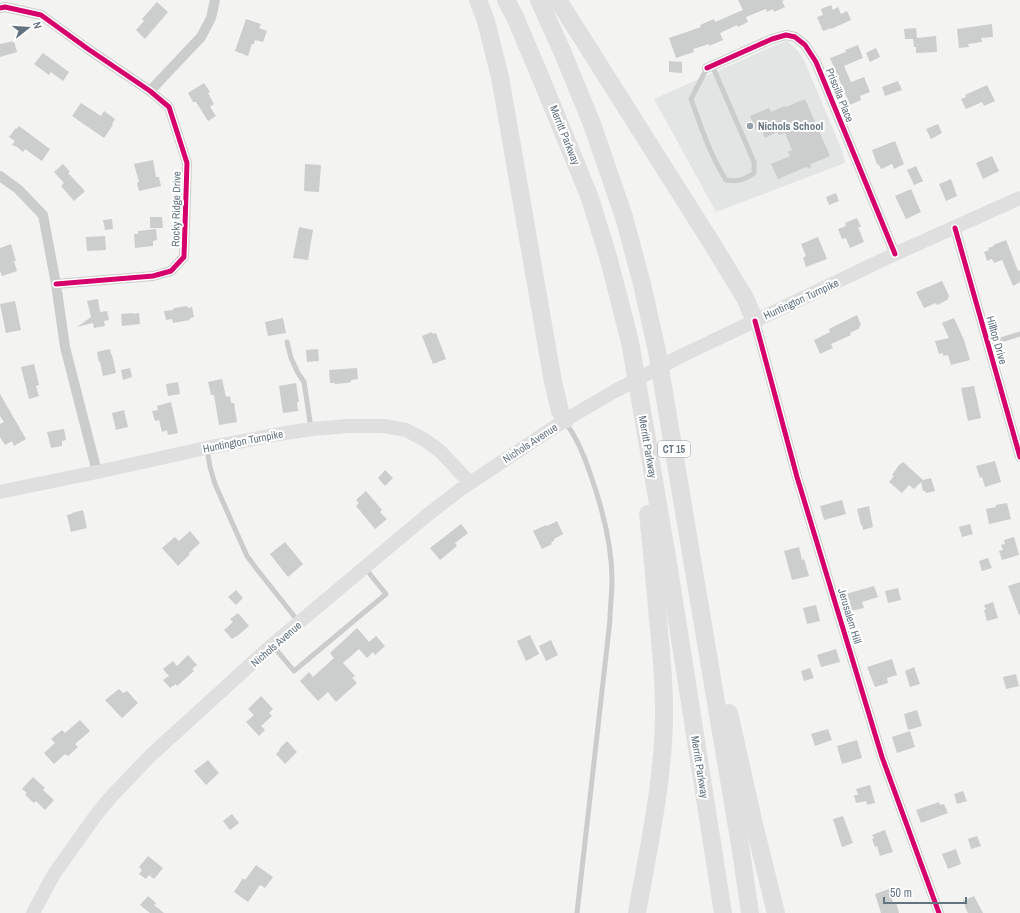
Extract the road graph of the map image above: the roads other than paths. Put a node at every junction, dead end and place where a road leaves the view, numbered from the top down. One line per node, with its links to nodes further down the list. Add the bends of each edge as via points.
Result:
1 (215, 0): 8 (street, via 211,18 201,37)
2 (478, 0): 18 (highway, via 500,77 553,382 560,411)
3 (506, 0): 20 (highway, Merritt Parkway / CT 15, via 590,198 630,342)
4 (538, 0): 26 (highway, CT 15, via 562,50 592,124 624,217 658,351)
5 (558, 0): 14 (highway, via 711,242 745,298)
6 (0, 8): 8 (street, Rocky Ridge Drive, via 41,15)
7 (710, 67): 7 (lane, via 754,162 754,173 747,178 726,180 718,167 691,99); 12 (street, Priscilla Place, via 786,35 795,37 805,45 816,62)
8 (150, 91): 13 (street, Rocky Ridge Drive, via 169,107 187,163 184,257 171,271 153,276)
9 (0, 176): 13 (street, via 18,189 43,215)
10 (1020, 198): 11 (main road, Huntington Turnpike)
11 (955, 228): 12 (main road, Huntington Turnpike); 17 (street, Hilltop Drive)
12 (895, 254): 14 (main road, Huntington Turnpike)
13 (56, 284): 23 (street, via 65,347)
14 (755, 321): 18 (main road, Huntington Turnpike, via 680,356); 36 (street, Jerusalem Hill, via 797,477 882,757)
15 (1020, 334): 17 (lane)
16 (287, 342): 19 (lane, via 298,373 304,382)
17 (988, 344): 22 (street, Hilltop Drive)
18 (565, 420): 24 (main road, Nichols Avenue); 31 (lane, via 576,438 599,497 610,549 612,579 610,620)
19 (312, 429): 21 (main road, Huntington Turnpike); 24 (main road, Huntington Turnpike, via 384,426 406,430 440,451)
20 (648, 445): 32 (highway, via 646,491 662,657 664,710 659,780); 33 (highway, Merritt Parkway / CT 15)
21 (206, 448): 23 (main road, Huntington Turnpike); 28 (lane, via 215,484 247,556)
22 (1020, 457)
23 (98, 472): 25 (main road, Huntington Turnpike)
24 (470, 483): 27 (main road, Nichols Avenue)
25 (0, 492)
26 (681, 494): 34 (highway, CT 15); 35 (highway, via 703,576 732,727)
27 (364, 567): 28 (main road, Nichols Avenue); 29 (lane, via 386,594 294,671)
28 (300, 623): 29 (main road, Nichols Avenue)
29 (272, 645): 30 (main road, Nichols Avenue, via 150,756 109,799 58,868)
30 (33, 913)
31 (577, 913)
32 (637, 913)
33 (723, 913)
34 (750, 913)
35 (776, 913)
36 (939, 913)

